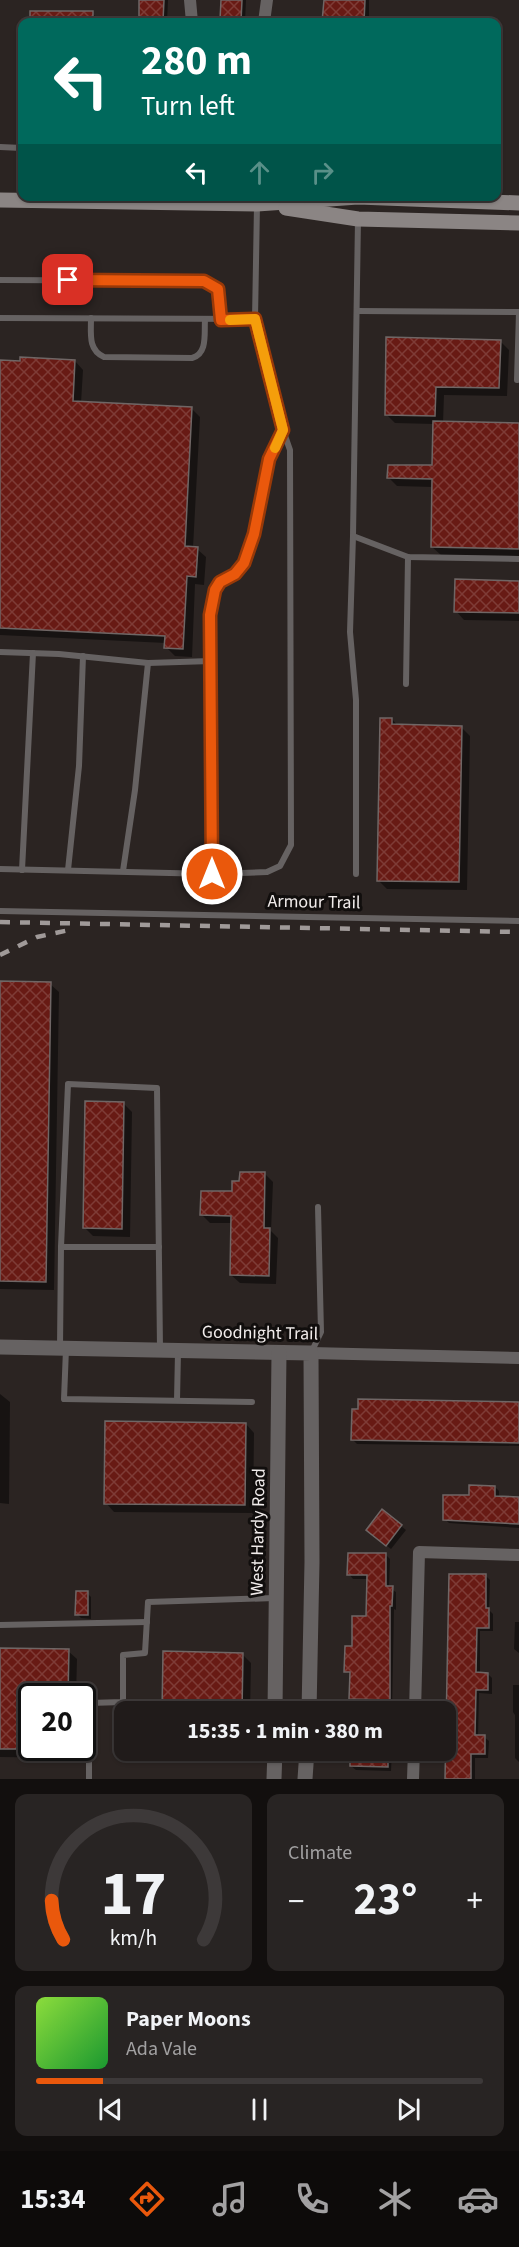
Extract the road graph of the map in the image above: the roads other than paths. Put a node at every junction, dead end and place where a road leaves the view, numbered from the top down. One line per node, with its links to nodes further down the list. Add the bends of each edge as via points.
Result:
1 (190, 0): 3 (street)
2 (267, 0): 4 (street)
3 (192, 18)
4 (265, 18)
5 (0, 147): 6 (lane)
6 (18, 148)
7 (0, 200): 8 (main road)
8 (18, 200)
9 (257, 201): 19 (lane)
10 (262, 201): 13 (main road)
11 (465, 201): 12 (main road)
12 (519, 203)
13 (358, 219): 14 (main road); 16 (lane)
14 (519, 223)
15 (0, 280): 21 (lane, via 204,281 218,289)
16 (357, 310): 22 (lane, via 519,312); 24 (lane)
17 (0, 318): 18 (lane)
18 (91, 318): 20 (lane); 20 (lane, via 92,346 104,357 197,357)
19 (255, 319): 21 (lane); 23 (lane)
20 (205, 320): 21 (lane)
21 (221, 320)
22 (517, 380)
23 (283, 430): 30 (lane, via 269,459 244,563 215,590 210,615); 37 (lane, via 290,450 291,845 280,866 267,872)
24 (353, 536): 25 (lane); 38 (lane, via 350,632 356,700)
25 (408, 557): 26 (lane); 32 (lane)
26 (519, 559)
27 (0, 652): 28 (lane)
28 (33, 653): 29 (lane); 34 (lane)
29 (83, 656): 31 (lane); 35 (lane, via 79,766)
30 (211, 660): 31 (lane); 37 (lane)
31 (148, 663): 36 (lane)
32 (406, 684)
33 (0, 869): 34 (lane)
34 (22, 870): 35 (lane)
35 (68, 870): 36 (lane)
36 (123, 871): 37 (lane)
37 (212, 874)
38 (356, 874)
39 (0, 910): 40 (lane, Armour Trail)
40 (519, 921)
41 (318, 1207): 49 (lane, via 321,1332)
42 (61, 1247): 43 (lane); 43 (lane, via 68,1084 156,1088); 45 (lane)
43 (159, 1247): 46 (lane)
44 (0, 1347): 45 (street, Goodnight Trail)
45 (63, 1348): 46 (street, Goodnight Trail); 51 (lane, via 64,1399)
46 (160, 1351): 47 (street, Goodnight Trail)
47 (178, 1352): 48 (street, Goodnight Trail); 51 (lane)
48 (279, 1353): 49 (street, Goodnight Trail); 54 (street, West Hardy Road)
49 (311, 1353): 50 (street, Goodnight Trail); 58 (street)
50 (519, 1358)
51 (177, 1401): 52 (lane)
52 (252, 1402)
53 (519, 1555): 59 (street, via 419,1552)
54 (276, 1598): 55 (lane, via 148,1602); 57 (street, West Hardy Road)
55 (147, 1622): 56 (lane); 63 (lane, via 145,1653 123,1655 123,1702 89,1703)
56 (0, 1625)
57 (275, 1701)
58 (309, 1701)
59 (415, 1701)
60 (275, 1761): 64 (street)
61 (306, 1761): 65 (street)
62 (414, 1761): 66 (street)
63 (89, 1779)
64 (274, 1779)
65 (305, 1779)
66 (413, 1779)

